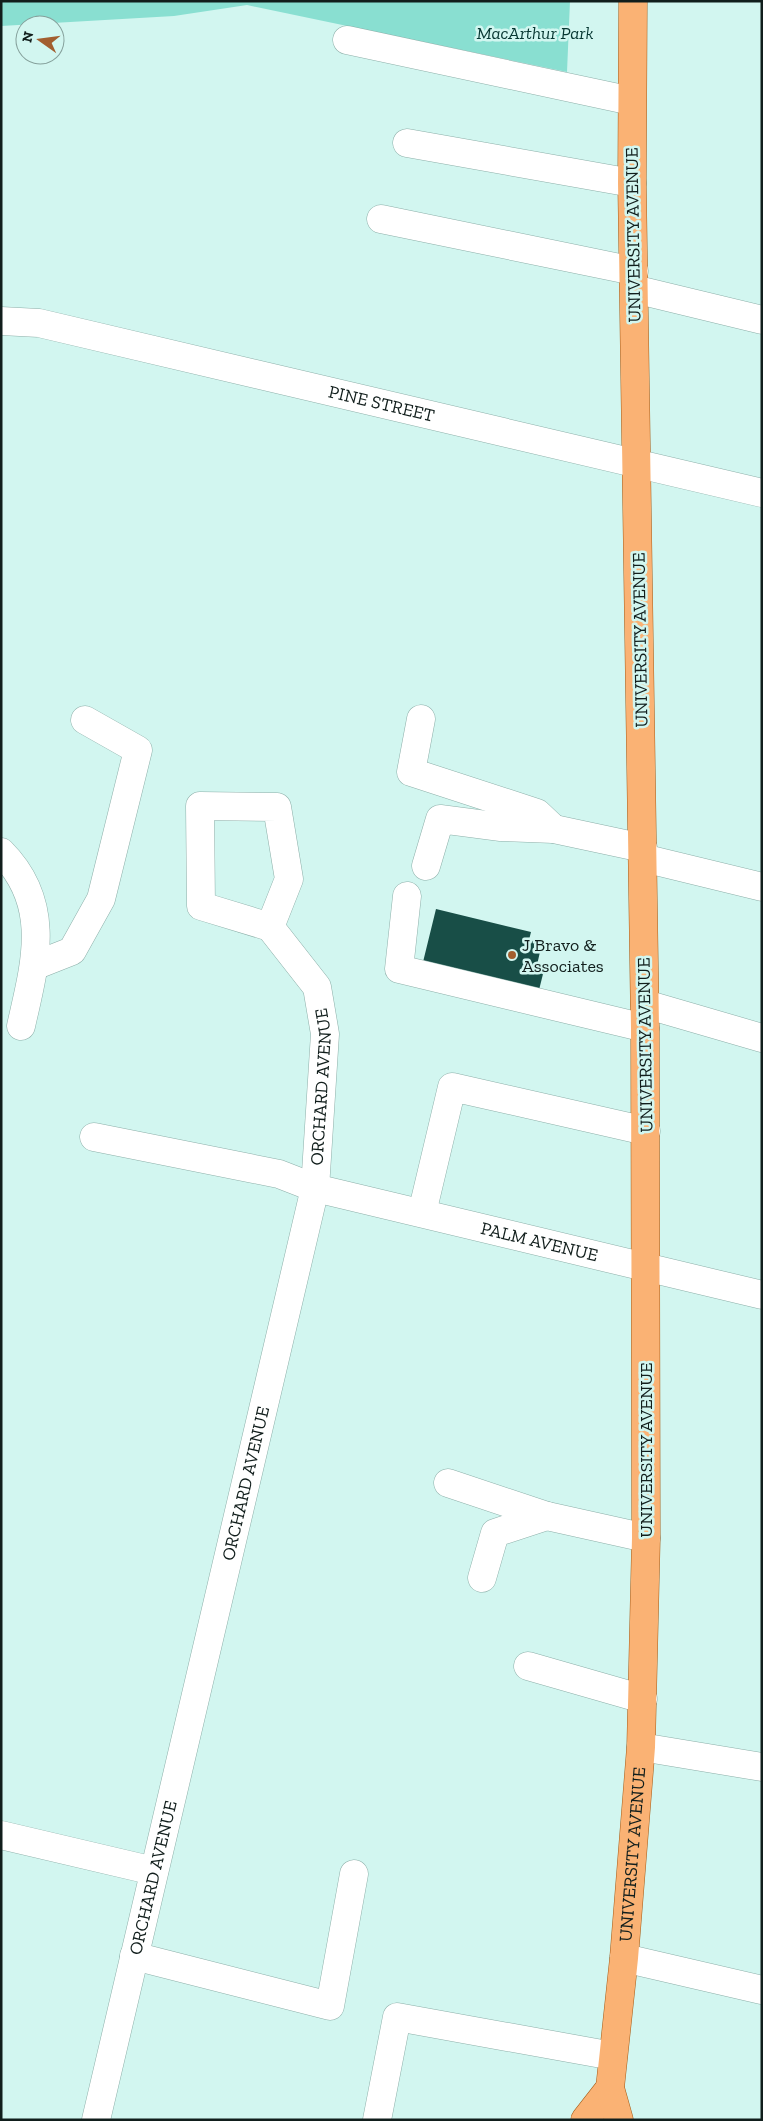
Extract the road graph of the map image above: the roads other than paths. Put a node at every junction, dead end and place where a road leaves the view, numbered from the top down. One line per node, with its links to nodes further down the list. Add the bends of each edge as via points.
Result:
1 (633, 1): 3 (main road, UNIVERSITY AVENUE)
2 (347, 40): 3 (street)
3 (632, 101): 5 (main road, UNIVERSITY AVENUE)
4 (407, 143): 5 (street)
5 (632, 183): 7 (main road, UNIVERSITY AVENUE)
6 (380, 219): 7 (street)
7 (634, 280): 8 (street); 10 (main road, UNIVERSITY AVENUE)
8 (762, 320)
9 (1, 321): 10 (street, PINE STREET, via 40,323)
10 (637, 463): 11 (street, PINE STREET); 16 (main road, UNIVERSITY AVENUE)
11 (762, 493)
12 (421, 719): 14 (street, via 411,772 537,812)
13 (85, 720): 21 (street, via 138,750 101,899 72,951)
14 (554, 829): 16 (street); 17 (street, via 501,828 440,819)
15 (1, 852): 21 (street, via 20,877 30,898 36,921)
16 (643, 853): 18 (street); 22 (main road, UNIVERSITY AVENUE)
17 (426, 866)
18 (762, 887)
19 (406, 896): 22 (street, via 399,969)
20 (270, 927): 20 (street, via 289,879 277,807 200,806 201,906); 27 (street, ORCHARD AVENUE, via 317,987 325,1034)
21 (34, 966): 23 (street)
22 (645, 1016): 24 (street); 25 (main road, UNIVERSITY AVENUE)
23 (21, 1026)
24 (762, 1038)
25 (646, 1131): 28 (street, via 452,1087); 29 (main road, UNIVERSITY AVENUE)
26 (94, 1137): 27 (street, PALM AVENUE, via 279,1174)
27 (315, 1188): 28 (street, PALM AVENUE); 40 (street, ORCHARD AVENUE)
28 (422, 1213): 29 (street, PALM AVENUE)
29 (647, 1268): 30 (street, PALM AVENUE); 33 (main road, UNIVERSITY AVENUE)
30 (762, 1295)
31 (448, 1483): 32 (street)
32 (547, 1516): 33 (street); 34 (street, via 495,1533)
33 (646, 1538): 36 (main road, UNIVERSITY AVENUE)
34 (482, 1578)
35 (528, 1666): 36 (street)
36 (643, 1699): 37 (main road, UNIVERSITY AVENUE)
37 (641, 1747): 38 (street); 43 (main road, UNIVERSITY AVENUE)
38 (762, 1768)
39 (1, 1836): 40 (street)
40 (154, 1871): 42 (street, ORCHARD AVENUE)
41 (354, 1874): 42 (street, via 330,2006)
42 (134, 1956): 47 (street, ORCHARD AVENUE)
43 (624, 1958): 44 (street); 45 (main road, UNIVERSITY AVENUE)
44 (762, 1990)
45 (614, 2056): 46 (main road, UNIVERSITY AVENUE); 48 (street, via 397,2018)
46 (610, 2088): 49 (main road); 50 (main road, UNIVERSITY AVENUE)
47 (96, 2120)
48 (377, 2120)
49 (585, 2120)
50 (619, 2120)

